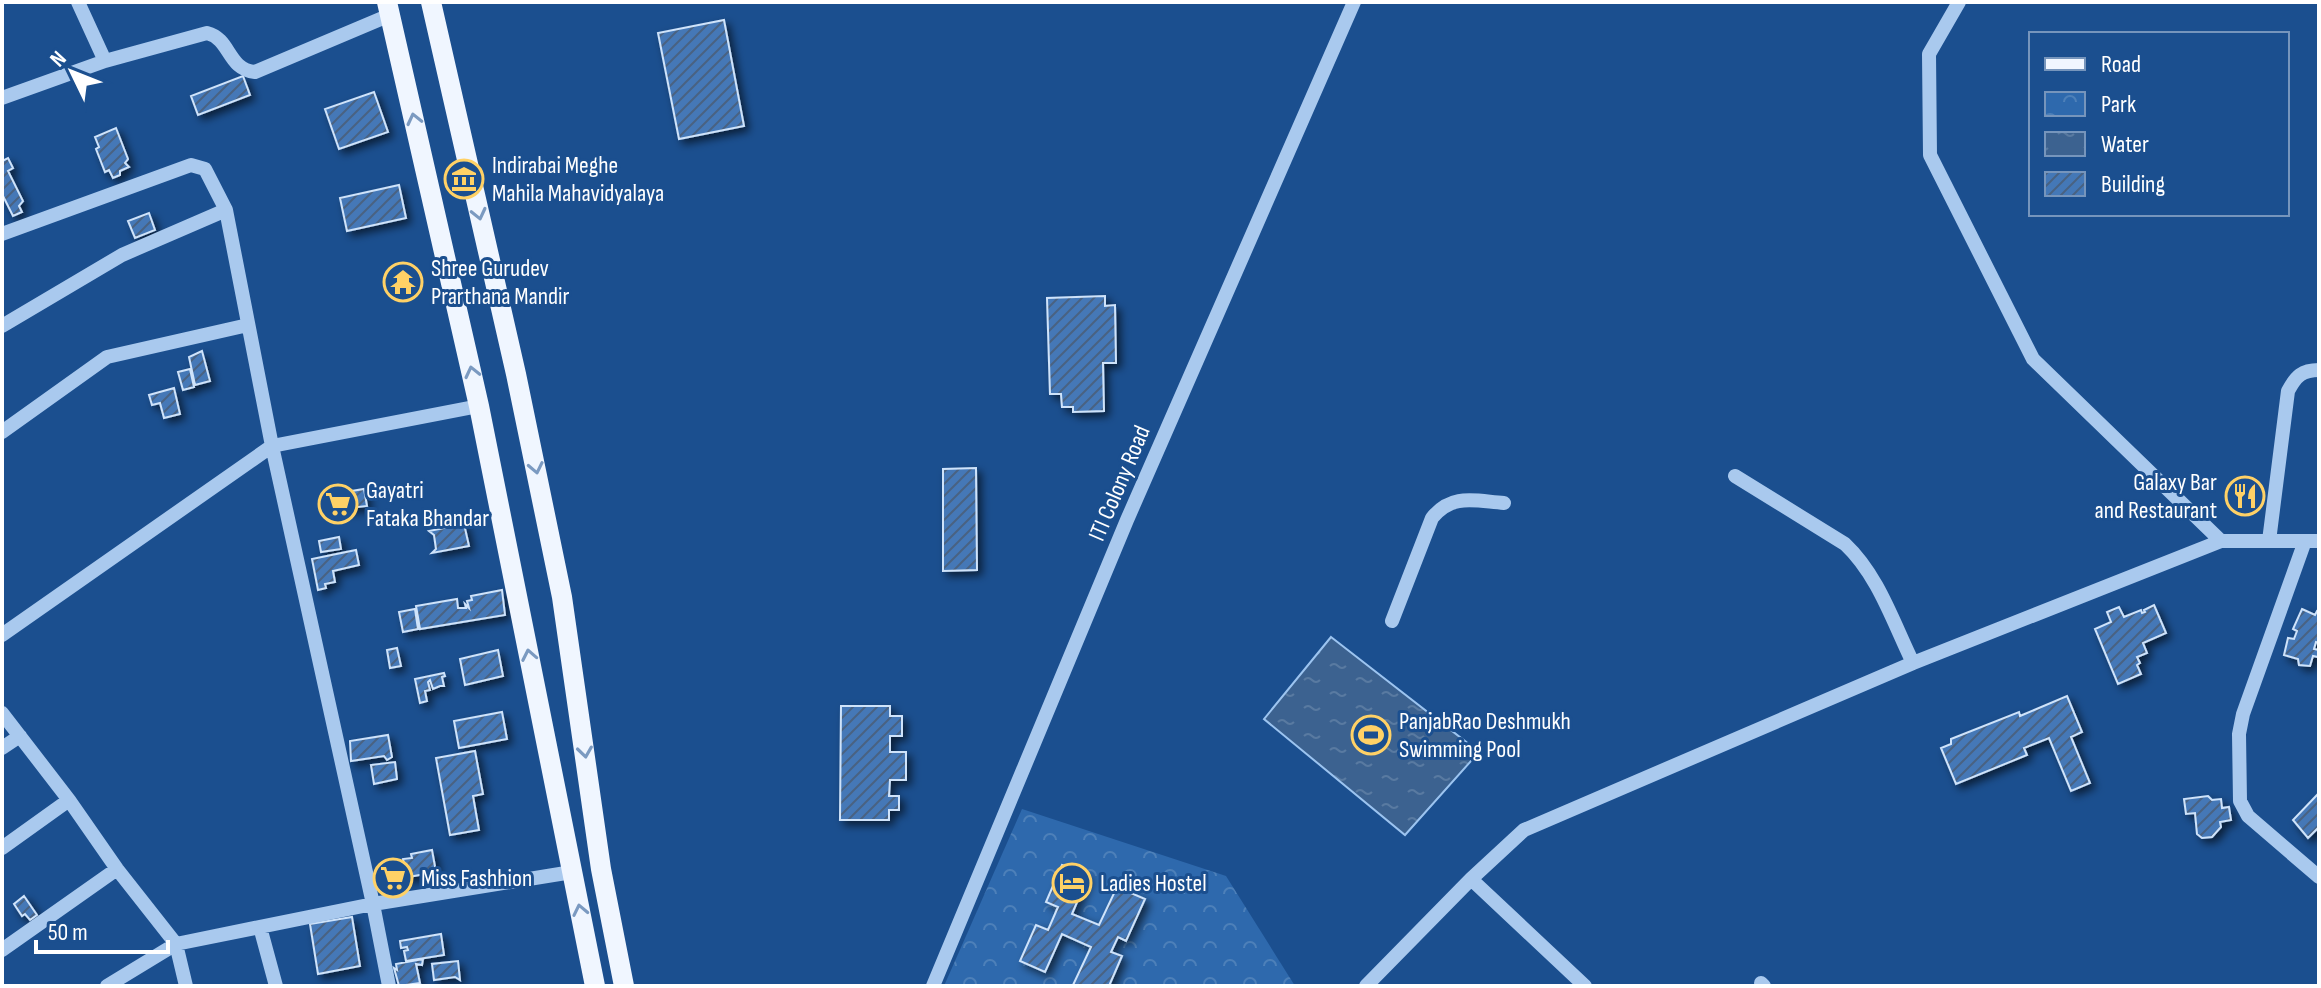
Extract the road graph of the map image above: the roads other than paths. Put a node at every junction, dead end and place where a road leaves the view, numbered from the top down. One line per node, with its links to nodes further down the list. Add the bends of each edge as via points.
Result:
1 (78, 2): 6 (street)
2 (431, 2): 42 (main road, one-way to 42, via 562,597 601,869)
3 (1354, 2): 43 (street, ITI Colony Road, via 1127,520)
4 (1959, 2): 18 (street, via 1929,54 1930,155 2033,359)
5 (389, 9): 6 (street, via 255,72 238,66 219,39 207,33); 13 (main road, one-way to 5)
6 (105, 61): 7 (street)
7 (2, 98)
8 (226, 210): 9 (street, via 205,169 191,165); 10 (street); 11 (street, via 122,255)
9 (2, 234)
10 (248, 325): 14 (street, via 107,357); 15 (street)
11 (2, 326)
12 (2319, 370): 19 (street, via 2300,375 2288,391)
13 (479, 406): 15 (street); 30 (main road, one-way to 13)
14 (2, 432)
15 (272, 446): 22 (street); 33 (street)
16 (1735, 476): 23 (street, via 1860,558)
17 (1504, 503): 21 (street, via 1454,501 1441,507)
18 (2221, 541): 19 (street); 23 (street)
19 (2269, 541): 20 (street)
20 (2312, 541): 31 (street, via 2243,714 2239,787 2248,816)
21 (1392, 621)
22 (2, 635)
23 (1913, 663): 32 (street, via 1524,830)
24 (2, 713): 25 (street)
25 (20, 736): 26 (street); 27 (street)
26 (2, 748)
27 (69, 800): 28 (street); 29 (street)
28 (2, 848)
29 (117, 869): 35 (street); 36 (street)
30 (572, 872): 33 (street); 41 (main road, one-way to 30)
31 (2319, 877)
32 (1471, 879): 44 (street); 45 (street)
33 (373, 904): 34 (street); 40 (street)
34 (260, 927): 35 (street); 39 (street)
35 (176, 944): 37 (street); 38 (street)
36 (2, 950)
37 (107, 986)
38 (186, 986)
39 (276, 986)
40 (389, 986)
41 (595, 986)
42 (624, 986)
43 (933, 986)
44 (1366, 986)
45 (1585, 986)

